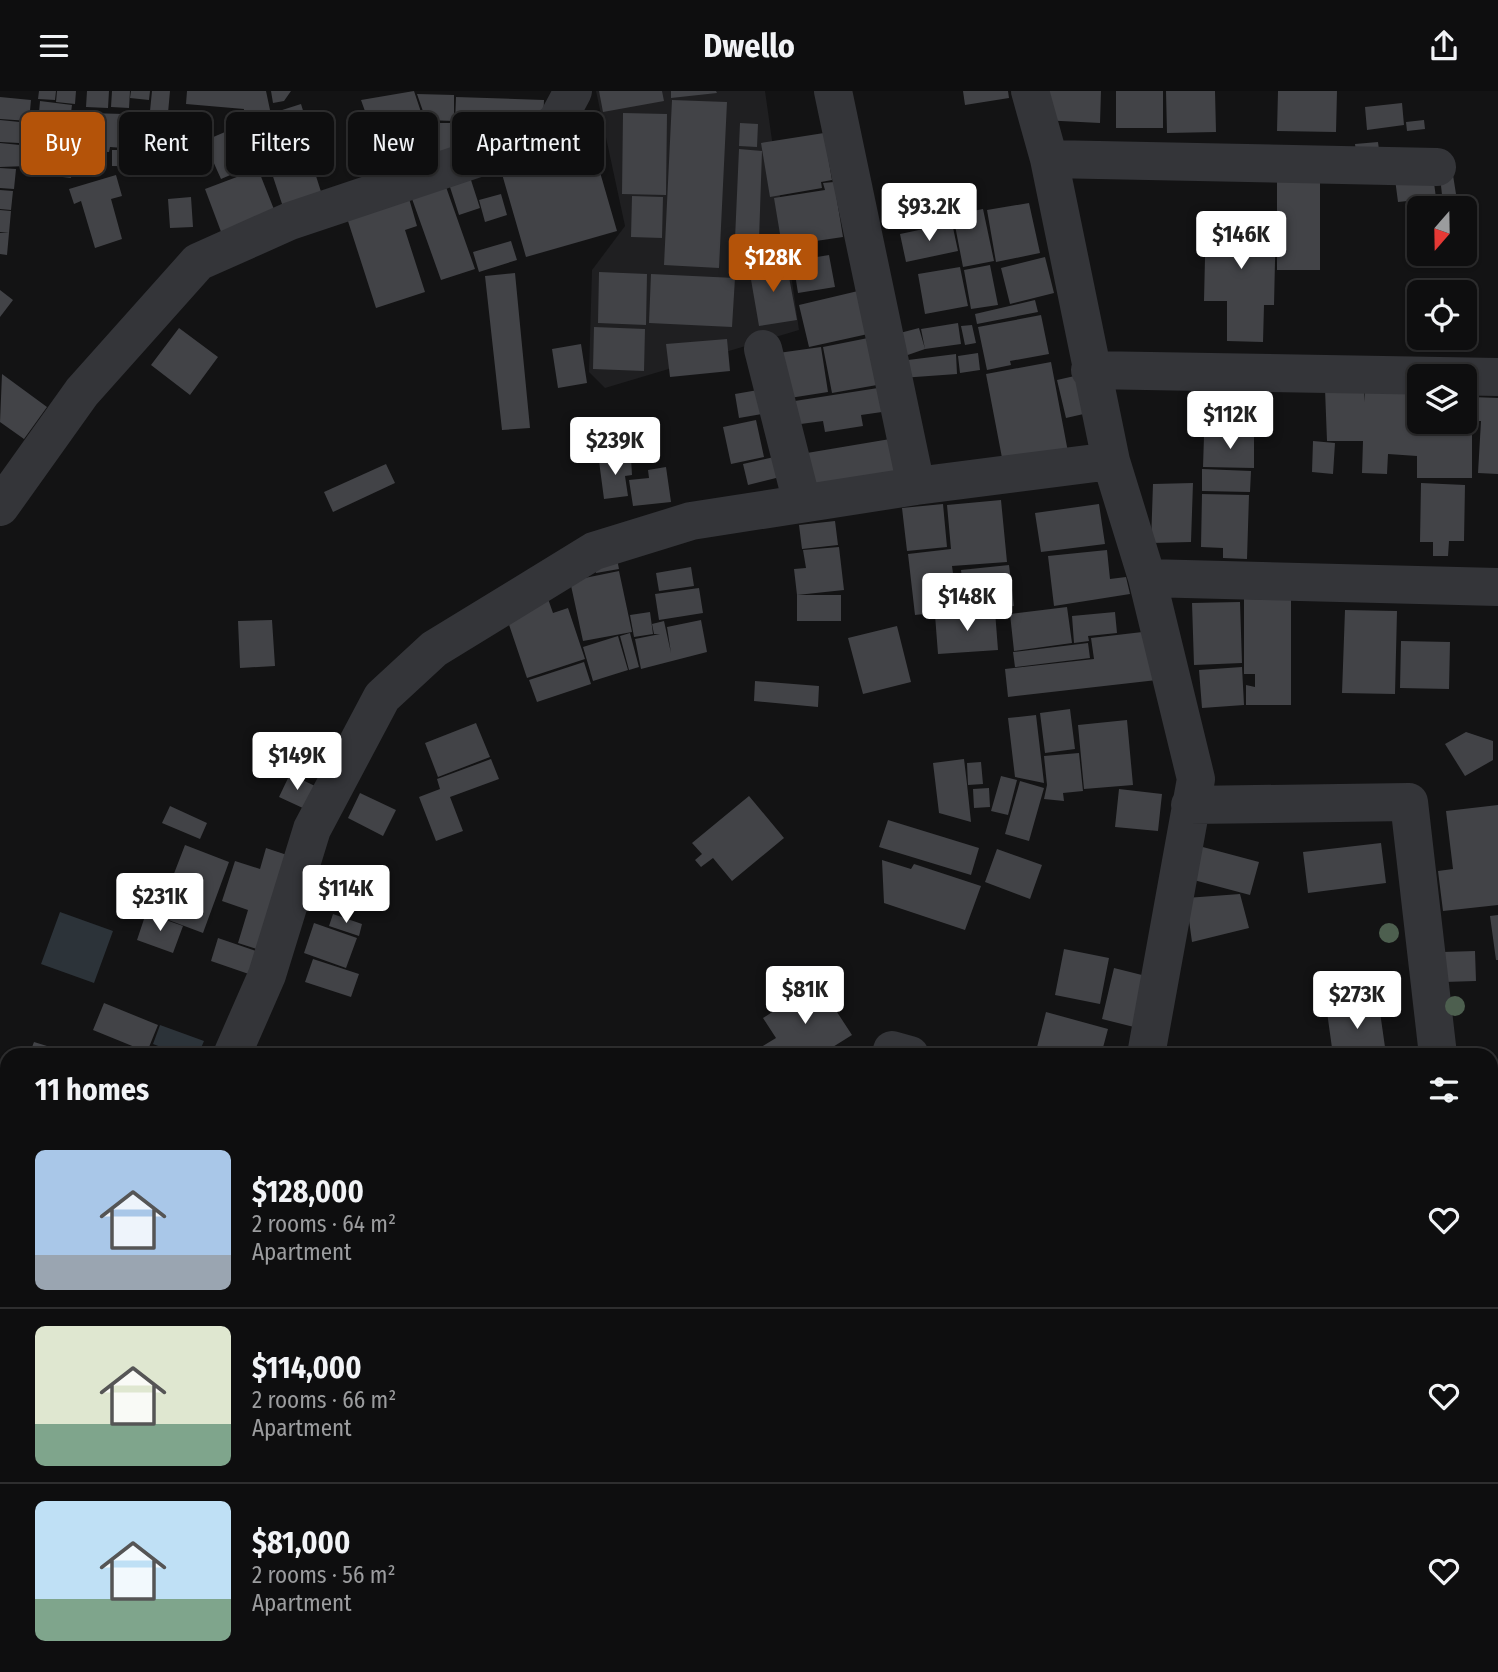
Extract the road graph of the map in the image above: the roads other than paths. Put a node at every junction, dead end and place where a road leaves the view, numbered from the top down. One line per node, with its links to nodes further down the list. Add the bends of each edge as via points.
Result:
1 (573, 91): 12 (street, via 557,121 535,139 290,221 198,262 82,392)
2 (833, 91): 10 (street)
3 (1030, 91): 4 (street)
4 (1049, 159): 5 (street); 7 (street)
5 (1437, 167)
6 (763, 349): 11 (street)
7 (1090, 370): 8 (street); 9 (street)
8 (1498, 377)
9 (1111, 461): 10 (street); 13 (street)
10 (916, 485): 11 (street)
11 (802, 503): 16 (street, via 691,521 594,551 434,649 382,697 312,828 267,975)
12 (0, 507)
13 (1147, 579): 14 (street); 15 (street, via 1196,779)
14 (1498, 587)
15 (1190, 804): 17 (street); 18 (street, via 1409,802)
16 (235, 1048)
17 (1147, 1048)
18 (1437, 1048)

